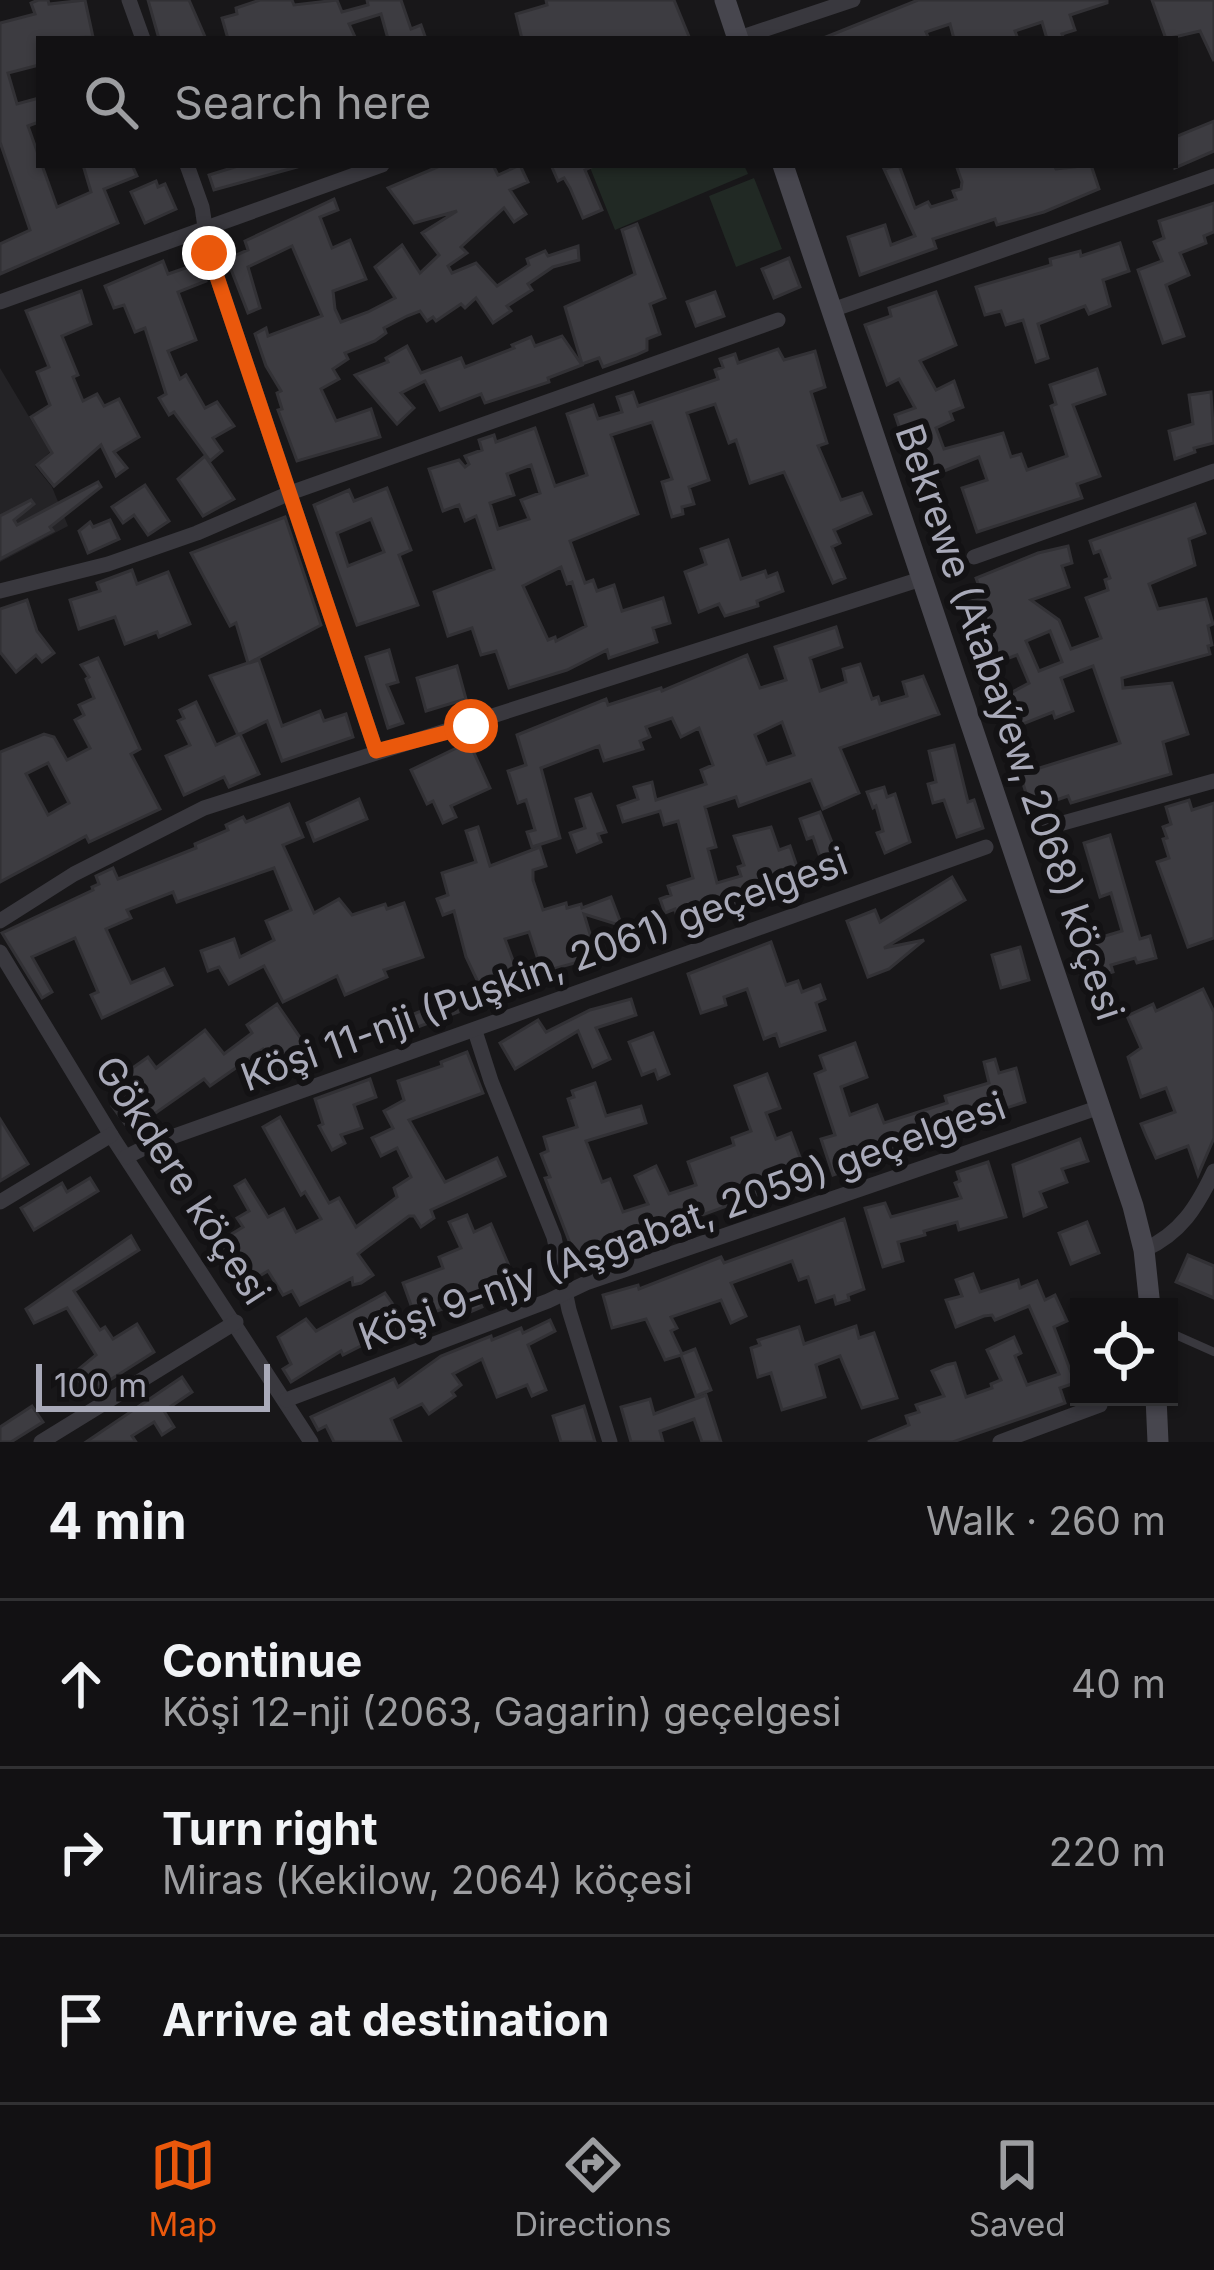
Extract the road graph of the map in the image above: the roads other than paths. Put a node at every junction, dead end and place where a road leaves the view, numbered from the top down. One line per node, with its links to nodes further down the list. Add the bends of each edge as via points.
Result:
1 (129, 0): 4 (street)
2 (725, 0): 5 (main road)
3 (853, 0): 6 (street)
4 (142, 36)
5 (737, 36)
6 (747, 36)
7 (188, 168): 11 (street)
8 (374, 168): 11 (street)
9 (784, 168): 13 (main road, Bekrewe (Atabaýew, 2068) köçesi)
10 (1214, 176): 13 (street)
11 (205, 229): 12 (street); 16 (street)
12 (0, 302)
13 (835, 309): 18 (main road, Bekrewe (Atabaýew, 2068) köçesi)
14 (778, 320): 16 (street)
15 (1214, 471): 17 (street)
16 (290, 493): 19 (street, via 108,564); 20 (street)
17 (974, 557)
18 (921, 579): 20 (street); 27 (main road, Bekrewe (Atabaýew, 2068) köçesi)
19 (0, 591)
20 (376, 751): 24 (street, via 204,808)
21 (1214, 781): 22 (street)
22 (1045, 828)
23 (986, 847): 26 (street, Köşi 11-nji (Puşkin, 2061) geçelgesi)
24 (0, 921)
25 (0, 952): 28 (street, Gökdere köçesi)
26 (475, 1030): 29 (street, Köşi 11-nji (Puşkin, 2061) geçelgesi); 33 (street, via 554,1237)
27 (1100, 1107): 32 (main road, Bekrewe (Atabaýew, 2068) köçesi); 33 (street, Köşi 9-njy (Aşgabat, 2059) geçelgesi)
28 (111, 1135): 29 (street, Gökdere köçesi); 31 (street)
29 (126, 1157): 35 (street, Gökdere köçesi)
30 (1214, 1171): 32 (street, via 1169,1239)
31 (0, 1202)
32 (1144, 1250): 34 (main road, Bekrewe (Atabaýew, 2068) köçesi)
33 (565, 1292): 38 (street, Köşi 9-njy (Aşgabat, 2059) geçelgesi); 43 (street)
34 (1149, 1298)
35 (236, 1322): 38 (street, Gökdere köçesi); 41 (street)
36 (1178, 1336): 37 (lane)
37 (1214, 1352)
38 (286, 1400): 42 (street, Gökdere köçesi)
39 (1100, 1406): 44 (street)
40 (1156, 1406): 45 (main road)
41 (41, 1442)
42 (311, 1442)
43 (610, 1442)
44 (1000, 1442)
45 (1158, 1442)

